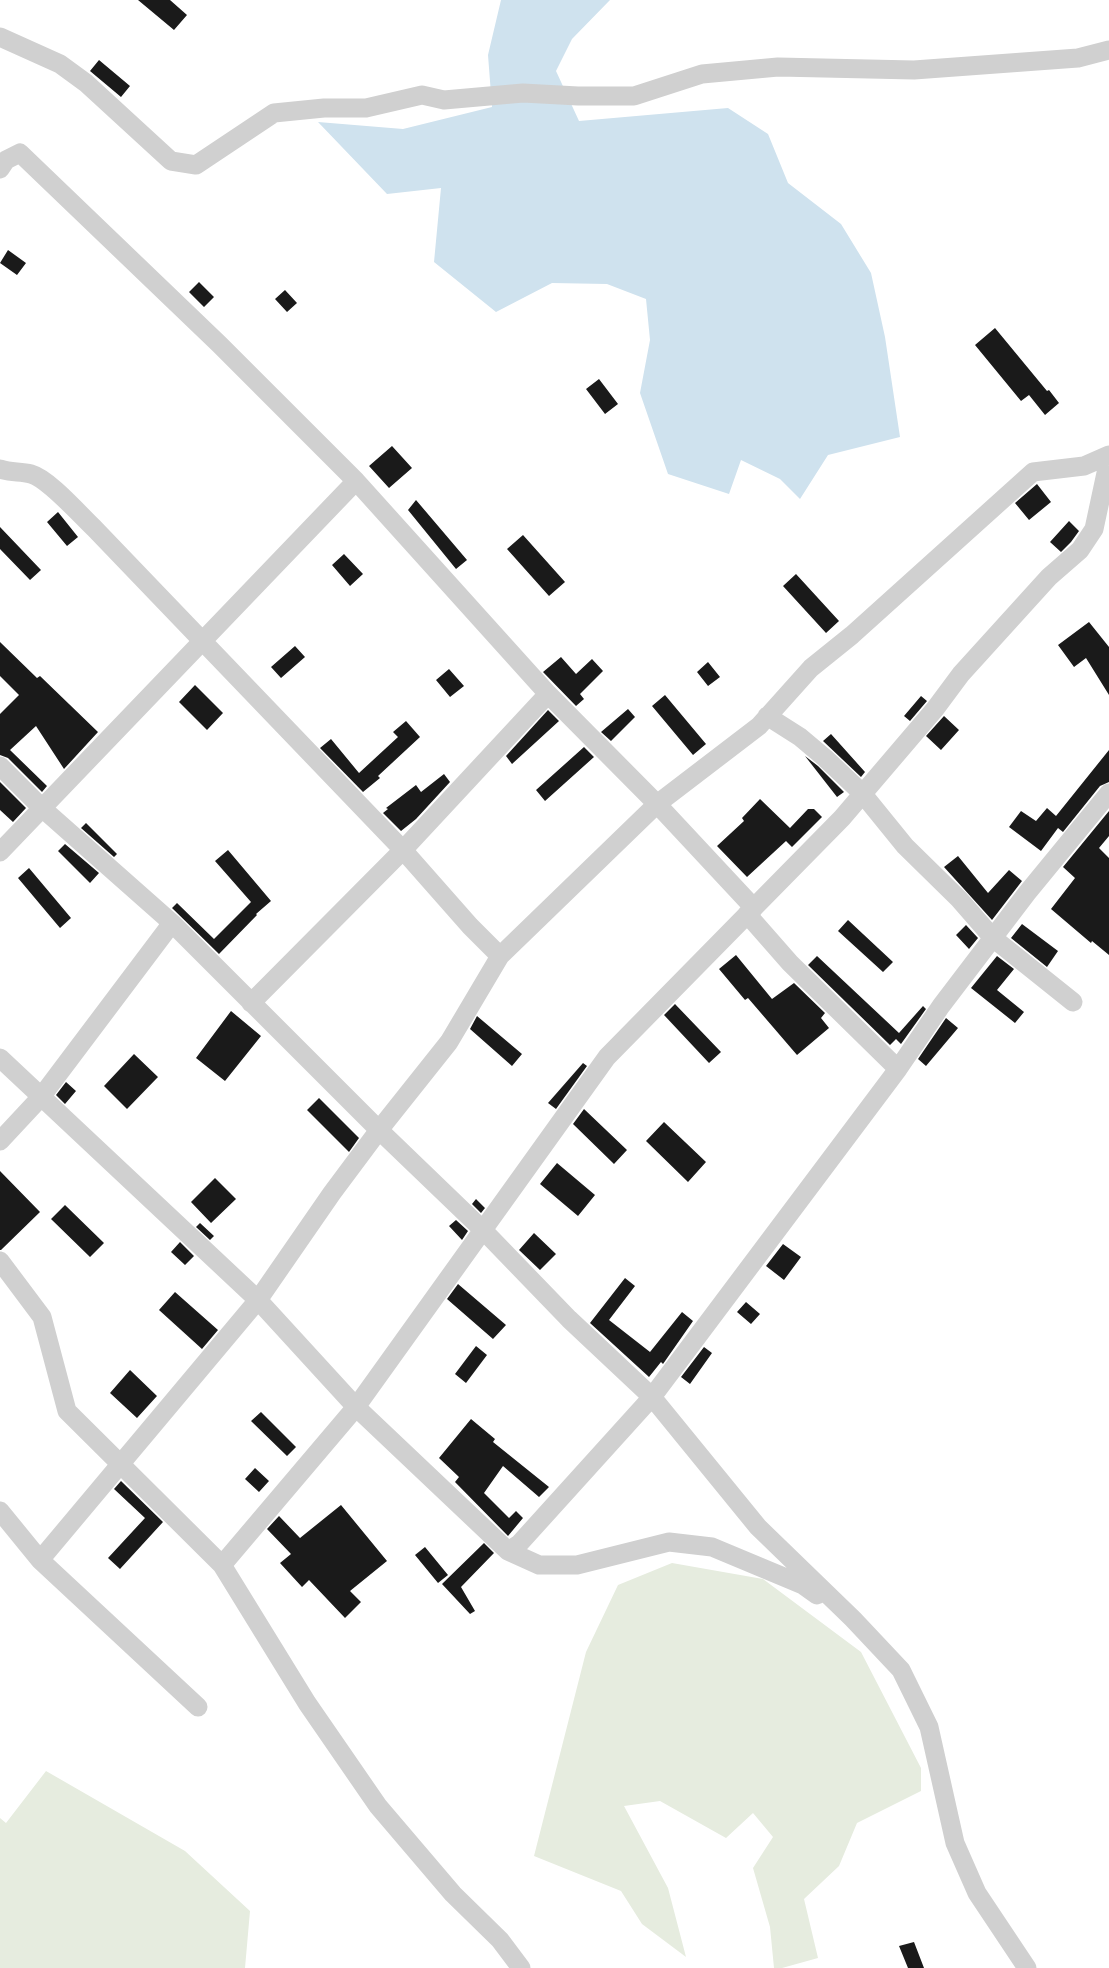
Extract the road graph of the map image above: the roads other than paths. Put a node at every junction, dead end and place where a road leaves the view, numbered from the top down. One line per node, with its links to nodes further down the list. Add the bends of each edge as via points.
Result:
1 (0, 37): 2 (street, via 60,64 86,83 171,161 196,165 274,113 366,108 422,95 444,100 523,93 634,96 702,74 778,66 914,70 1078,58)
2 (1109, 50)
3 (0, 169): 7 (street, via 6,160 20,153)
4 (1109, 454): 10 (street, via 1084,466 1033,472 811,668)
5 (1109, 459): 12 (street, via 1094,529 1080,550 1049,577 961,674)
6 (0, 469): 8 (street, via 32,474 49,485)
7 (356, 481): 8 (street); 9 (street)
8 (201, 642): 15 (street); 16 (street)
9 (548, 694): 14 (street); 16 (street)
10 (767, 716): 12 (street, via 806,742); 14 (street, via 759,726)
11 (0, 766): 15 (street)
12 (862, 793): 18 (street, via 842,818); 20 (street, via 905,846)
13 (1109, 793): 20 (street)
14 (657, 804): 18 (street); 21 (street)
15 (42, 808): 17 (street); 19 (street)
16 (403, 850): 21 (street); 23 (street)
17 (0, 852)
18 (750, 911): 25 (street, via 790,963); 29 (street, via 607,1057)
19 (172, 923): 23 (street); 26 (street)
20 (993, 938): 22 (street); 25 (street)
21 (500, 956): 27 (street, via 449,1042)
22 (1073, 1002)
23 (251, 1003): 27 (street)
24 (0, 1058): 26 (street)
25 (898, 1069): 32 (street)
26 (42, 1097): 28 (street); 31 (street)
27 (379, 1130): 29 (street); 31 (street)
28 (0, 1140)
29 (484, 1231): 32 (street, via 569,1319); 33 (street)
30 (0, 1261): 34 (street, via 42,1317 67,1411)
31 (258, 1300): 33 (street); 34 (street)
32 (652, 1397): 36 (street, via 519,1544); 39 (street, via 758,1527)
33 (356, 1407): 36 (street); 38 (street)
34 (120, 1464): 37 (street); 38 (street)
35 (0, 1511): 37 (street)
36 (508, 1551): 39 (street, via 539,1565 577,1565 669,1542 712,1547 802,1585)
37 (40, 1560): 40 (street)
38 (222, 1565): 41 (street, via 307,1703 378,1806 453,1894 500,1940)
39 (853, 1619): 42 (street, via 901,1670 930,1727 955,1843 977,1893)
40 (198, 1707)
41 (521, 1968)
42 (1027, 1968)

